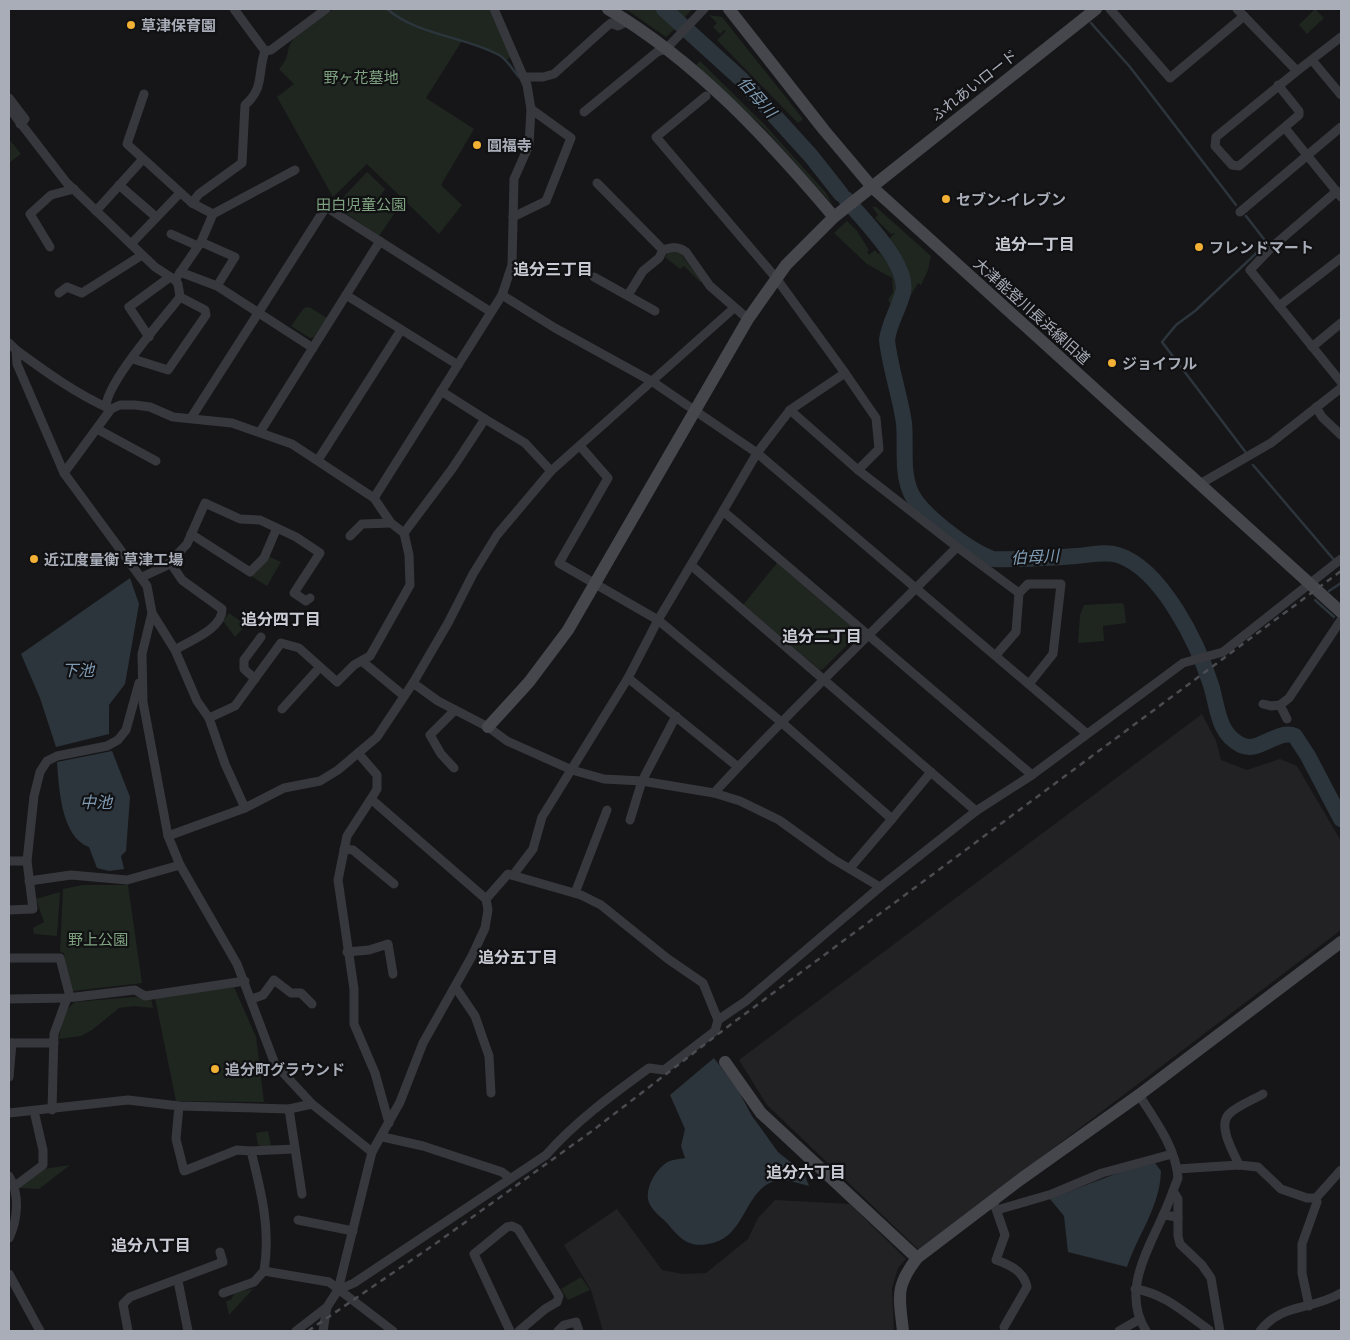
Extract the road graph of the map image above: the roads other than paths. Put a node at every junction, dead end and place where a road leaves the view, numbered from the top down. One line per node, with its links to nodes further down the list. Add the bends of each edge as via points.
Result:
1 (234, 9): 14 (street)
2 (326, 9): 14 (street, via 271,50)
3 (494, 9): 17 (street)
4 (608, 9): 11 (street)
5 (729, 9): 35 (street, 大津能登川長浜線旧道)
6 (1096, 9): 35 (street, ふれあいロード)
7 (1110, 9): 10 (street, via 1170,78)
8 (1237, 9): 10 (street)
9 (703, 10): 13 (street)
10 (1244, 16): 16 (street)
11 (629, 21): 13 (street); 17 (street, via 618,26 611,23 554,74)
12 (1341, 37): 15 (street)
13 (670, 45): 25 (street); 43 (street, via 785,158)
14 (264, 50): 39 (street, via 260,85 255,96 244,105 242,163 199,194)
15 (1312, 60): 16 (street); 20 (street)
16 (1297, 71): 18 (street)
17 (524, 77): 24 (street)
18 (1278, 85): 29 (street, via 1299,111 1299,115); 29 (street, via 1216,137 1216,146 1232,165 1239,166)
19 (144, 94): 31 (street, via 127,144)
20 (1341, 95)
21 (706, 96): 57 (street, via 656,137)
22 (9, 98): 27 (street, via 25,119)
23 (9, 108): 27 (street)
24 (531, 109): 45 (street, via 529,145 514,179); 45 (street, via 571,138 546,201)
25 (584, 112)
26 (9, 117): 27 (street, via 16,127)
27 (20, 124): 36 (street, via 42,155)
28 (1341, 127): 30 (street)
29 (1285, 128): 30 (street)
30 (1308, 156): 38 (street); 41 (street)
31 (143, 158): 34 (street); 37 (street)
32 (294, 170): 42 (street)
33 (597, 183): 51 (street)
34 (119, 185): 40 (street); 44 (street)
35 (872, 187): 43 (street, ふれあいロード); 99 (street, 大津能登川長浜線旧道)
36 (74, 190): 40 (street); 50 (street, via 51,195 30,214)
37 (180, 192): 39 (street); 44 (street)
38 (1339, 194): 64 (street, via 1250,268)
39 (192, 203): 42 (street)
40 (96, 211): 48 (street)
41 (1240, 212)
42 (213, 214): 49 (street)
43 (836, 215): 57 (street, ふれあいロード)
44 (156, 217): 48 (street)
45 (513, 217): 61 (street, via 512,265)
46 (172, 234): 49 (street)
47 (380, 241): 60 (street); 66 (street, via 326,207); 67 (street)
48 (131, 244): 52 (street)
49 (200, 244): 54 (street); 58 (street, via 235,258)
50 (50, 247)
51 (663, 250): 62 (street, via 659,258 643,270); 65 (street, via 682,248 710,286)
52 (142, 255): 55 (street); 59 (street, via 82,294 67,287)
53 (1341, 258): 64 (street)
54 (180, 272): 55 (street); 58 (street)
55 (172, 278): 63 (street, via 178,284); 72 (street, via 129,307)
56 (594, 278): 62 (street)
57 (776, 278): 69 (street, ふれあいロード); 78 (street)
58 (217, 286): 66 (street)
59 (59, 293)
60 (346, 295): 71 (street); 75 (street)
61 (502, 295): 67 (street); 79 (street)
62 (628, 295): 68 (street)
63 (180, 297): 72 (street); 76 (street, via 206,310 206,315 168,370)
64 (1279, 306): 74 (street)
65 (734, 308): 69 (street); 79 (street)
66 (259, 312): 75 (street); 87 (street)
67 (492, 312): 77 (street)
68 (655, 312)
69 (748, 318): 85 (street, ふれあいロード)
70 (1341, 324): 74 (street)
71 (401, 330): 77 (street); 95 (street)
72 (150, 337): 76 (street)
73 (12, 346): 84 (street, via 47,374); 98 (street)
74 (1312, 347): 80 (street)
75 (313, 348): 90 (street)
76 (133, 359): 84 (street, via 108,394)
77 (458, 365): 82 (street)
78 (845, 373): 86 (street); 96 (street, via 876,418 879,449)
79 (653, 382): 85 (street); 92 (street)
80 (1341, 382)
81 (1341, 388): 83 (street)
82 (441, 391): 88 (street); 100 (street)
83 (1316, 407): 91 (street); 99 (street, via 1272,443)
84 (108, 408): 87 (street, via 135,404 173,418); 89 (street)
85 (694, 410): 93 (street); 112 (street, ふれあいロード)
86 (790, 410): 93 (street); 96 (street)
87 (191, 418): 90 (street, via 232,422)
88 (485, 419): 97 (street, via 524,443); 104 (street)
89 (97, 429): 94 (street); 98 (street)
90 (260, 432): 95 (street, via 292,444)
91 (1341, 435)
92 (580, 446): 97 (street); 112 (street, via 608,478 559,562)
93 (757, 453): 101 (street); 114 (street)
94 (156, 460)
95 (318, 460): 100 (street)
96 (858, 470): 107 (street)
97 (551, 471): 131 (street, via 497,535)
98 (64, 473): 111 (street)
99 (1200, 484): 113 (street, 大津能登川長浜線旧道)
100 (374, 498): 102 (street)
101 (723, 511): 110 (street); 121 (street)
102 (391, 523): 104 (street); 106 (street, via 362,524)
103 (276, 530): 105 (street, via 260,520 240,520 205,503); 105 (street, via 264,558 250,572); 116 (street, via 296,537 320,552 294,594 306,601)
104 (404, 533): 125 (street, via 410,585 370,656)
105 (191, 534): 109 (street)
106 (350, 536)
107 (957, 547): 114 (street); 115 (street)
108 (1341, 559): 113 (street)
109 (170, 562): 111 (street); 123 (street, via 182,580 222,609 212,628)
110 (692, 566): 119 (street); 130 (street)
111 (142, 577): 118 (street)
112 (595, 583): 119 (street); 142 (street, ふれあいロード, via 549,657)
113 (1311, 585): 117 (street, 大津能登川長浜線旧道); 143 (street, via 1223,652 1177,667)
114 (916, 588): 121 (street); 124 (street)
115 (1019, 593): 124 (street, via 1016,632); 132 (street, via 1028,584 1061,584 1053,654)
116 (310, 598)
117 (1341, 612)
118 (152, 613): 123 (street); 127 (street, via 143,648)
119 (658, 620): 128 (street); 141 (street)
120 (1341, 620): 135 (street, via 1289,698)
121 (870, 636): 130 (street); 149 (street)
122 (261, 637): 129 (street, via 244,660 244,669)
123 (174, 650): 139 (street, via 197,701)
124 (996, 655): 132 (street)
125 (363, 662): 126 (street, via 354,664 337,682); 133 (street)
126 (320, 667): 129 (street, via 299,648 281,643); 136 (street)
127 (141, 676): 158 (street); 161 (street, via 126,730 118,740 107,746 56,756 47,761 40,772 34,796)
128 (628, 678): 138 (street); 147 (street)
129 (255, 679): 139 (street, via 235,706)
130 (822, 679): 141 (street); 148 (street)
131 (413, 683): 133 (street); 137 (street)
132 (1029, 684): 143 (street)
133 (403, 695): 144 (street, via 376,737)
134 (1263, 704): 135 (street)
135 (1280, 705): 140 (street)
136 (282, 710)
137 (455, 710): 142 (street); 146 (street, via 430,736)
138 (676, 716): 145 (street); 150 (street)
139 (209, 718): 153 (street)
140 (1287, 719)
141 (780, 721): 145 (street); 156 (street)
142 (488, 726): 147 (street, via 507,741)
143 (1086, 733): 149 (street)
144 (358, 753): 152 (street, via 377,775 377,789); 153 (street, via 320,781 284,788)
145 (738, 767): 151 (street)
146 (454, 768)
147 (572, 770): 150 (street, via 604,779); 164 (street, via 542,817 533,849)
148 (931, 772): 155 (street); 156 (street)
149 (1032, 775): 155 (street)
150 (642, 781): 151 (street); 157 (street)
151 (714, 792): 163 (street, via 779,820)
152 (371, 799): 159 (street, via 347,836); 169 (street)
153 (245, 808): 158 (street)
154 (607, 810): 168 (street)
155 (976, 811): 167 (street)
156 (892, 819): 163 (street)
157 (630, 820)
158 (168, 836): 162 (street)
159 (344, 849): 166 (street, via 352,850); 172 (street, via 338,880)
160 (9, 861): 161 (street)
161 (28, 862): 165 (street)
162 (180, 866): 165 (street, via 128,880 70,875); 175 (street)
163 (850, 868): 167 (street)
164 (514, 874): 168 (street); 169 (street, via 508,874)
165 (29, 881): 170 (street, via 33,909)
166 (394, 884)
167 (880, 887): 181 (street, via 746,1001)
168 (575, 893): 181 (street, via 600,905 703,983)
169 (486, 899): 176 (street, via 485,928)
170 (9, 910)
171 (1341, 943): 188 (street)
172 (347, 952): 174 (street, via 388,944); 195 (street, via 354,989 354,1024 375,1073)
173 (9, 958): 177 (street, via 60,958)
174 (393, 974)
175 (245, 981): 177 (street, via 145,996 135,990); 179 (street)
176 (456, 988): 186 (street, via 475,1016 488,1056); 195 (street, via 423,1043)
177 (68, 997): 178 (street); 183 (street, via 57,1020)
178 (9, 998)
179 (252, 999): 180 (street, via 263,995 274,980 290,993 300,993); 189 (street, via 275,1064)
180 (312, 1004)
181 (718, 1020): 205 (street, via 715,1031 664,1070 649,1068 562,1137 546,1155)
182 (10, 1043): 183 (street); 185 (street)
183 (54, 1043): 192 (street)
184 (725, 1062): 217 (street, via 761,1114)
185 (9, 1077)
186 (490, 1093)
187 (1263, 1094): 201 (street, via 1229,1114 1225,1122 1227,1138)
188 (1139, 1095): 200 (street); 210 (street)
189 (312, 1104): 191 (street); 199 (street)
190 (178, 1106): 191 (street); 192 (street, via 128,1100); 198 (street, via 176,1139 184,1171 237,1150)
191 (289, 1109): 197 (street)
192 (52, 1110): 194 (street)
193 (9, 1112): 194 (street)
194 (34, 1112): 206 (street, via 43,1150 43,1165)
195 (389, 1123): 196 (street)
196 (383, 1137): 199 (street); 205 (street, via 423,1146 502,1172)
197 (295, 1149): 198 (street); 208 (street)
198 (251, 1151): 218 (street, via 265,1208 267,1253)
199 (372, 1152): 214 (street)
200 (1172, 1154): 202 (street); 210 (street, via 1102,1173 1052,1194)
201 (1239, 1165): 202 (street); 209 (street, via 1258,1167 1281,1189)
202 (1177, 1169): 207 (street, via 1178,1178)
203 (1341, 1170): 209 (street)
204 (9, 1176): 206 (street)
205 (510, 1178): 222 (street, via 354,1283)
206 (15, 1186): 215 (street, via 16,1216)
207 (1173, 1191): 211 (street); 212 (street, via 1178,1199)
208 (302, 1194)
209 (1316, 1198): 225 (street, via 1302,1244 1302,1273)
210 (995, 1206): 217 (street); 228 (street, via 1005,1235 996,1260 1016,1269 1028,1287)
211 (1164, 1215): 212 (street); 221 (street, via 1142,1261)
212 (1178, 1217): 229 (street, via 1180,1244 1211,1278)
213 (298, 1220): 214 (street)
214 (353, 1231): 222 (street)
215 (9, 1238)
216 (220, 1252): 220 (street, via 222,1262)
217 (917, 1258): 240 (street, via 905,1274 900,1289)
218 (264, 1271): 222 (street, via 329,1282); 223 (street, via 254,1282)
219 (9, 1274): 230 (street)
220 (178, 1281): 231 (street, via 130,1296 123,1304); 232 (street)
221 (1135, 1289): 227 (street); 229 (street, via 1169,1301)
222 (338, 1290): 226 (street); 235 (street)
223 (223, 1293)
224 (1341, 1294): 225 (street)
225 (1309, 1306): 243 (street, via 1290,1308 1271,1319)
226 (327, 1307): 233 (street); 234 (street)
227 (1140, 1319): 241 (street); 242 (street)
228 (1004, 1327)
229 (1214, 1330)
230 (40, 1331)
231 (128, 1331)
232 (188, 1331)
233 (296, 1331)
234 (323, 1331)
235 (393, 1331)
236 (510, 1331): 237 (street, via 474,1254 512,1226 518,1229 559,1296 557,1302 545,1308)
237 (519, 1331)
238 (558, 1331): 239 (street, via 576,1322)
239 (579, 1331)
240 (903, 1331)
241 (1119, 1331)
242 (1146, 1331)
243 (1260, 1331)

